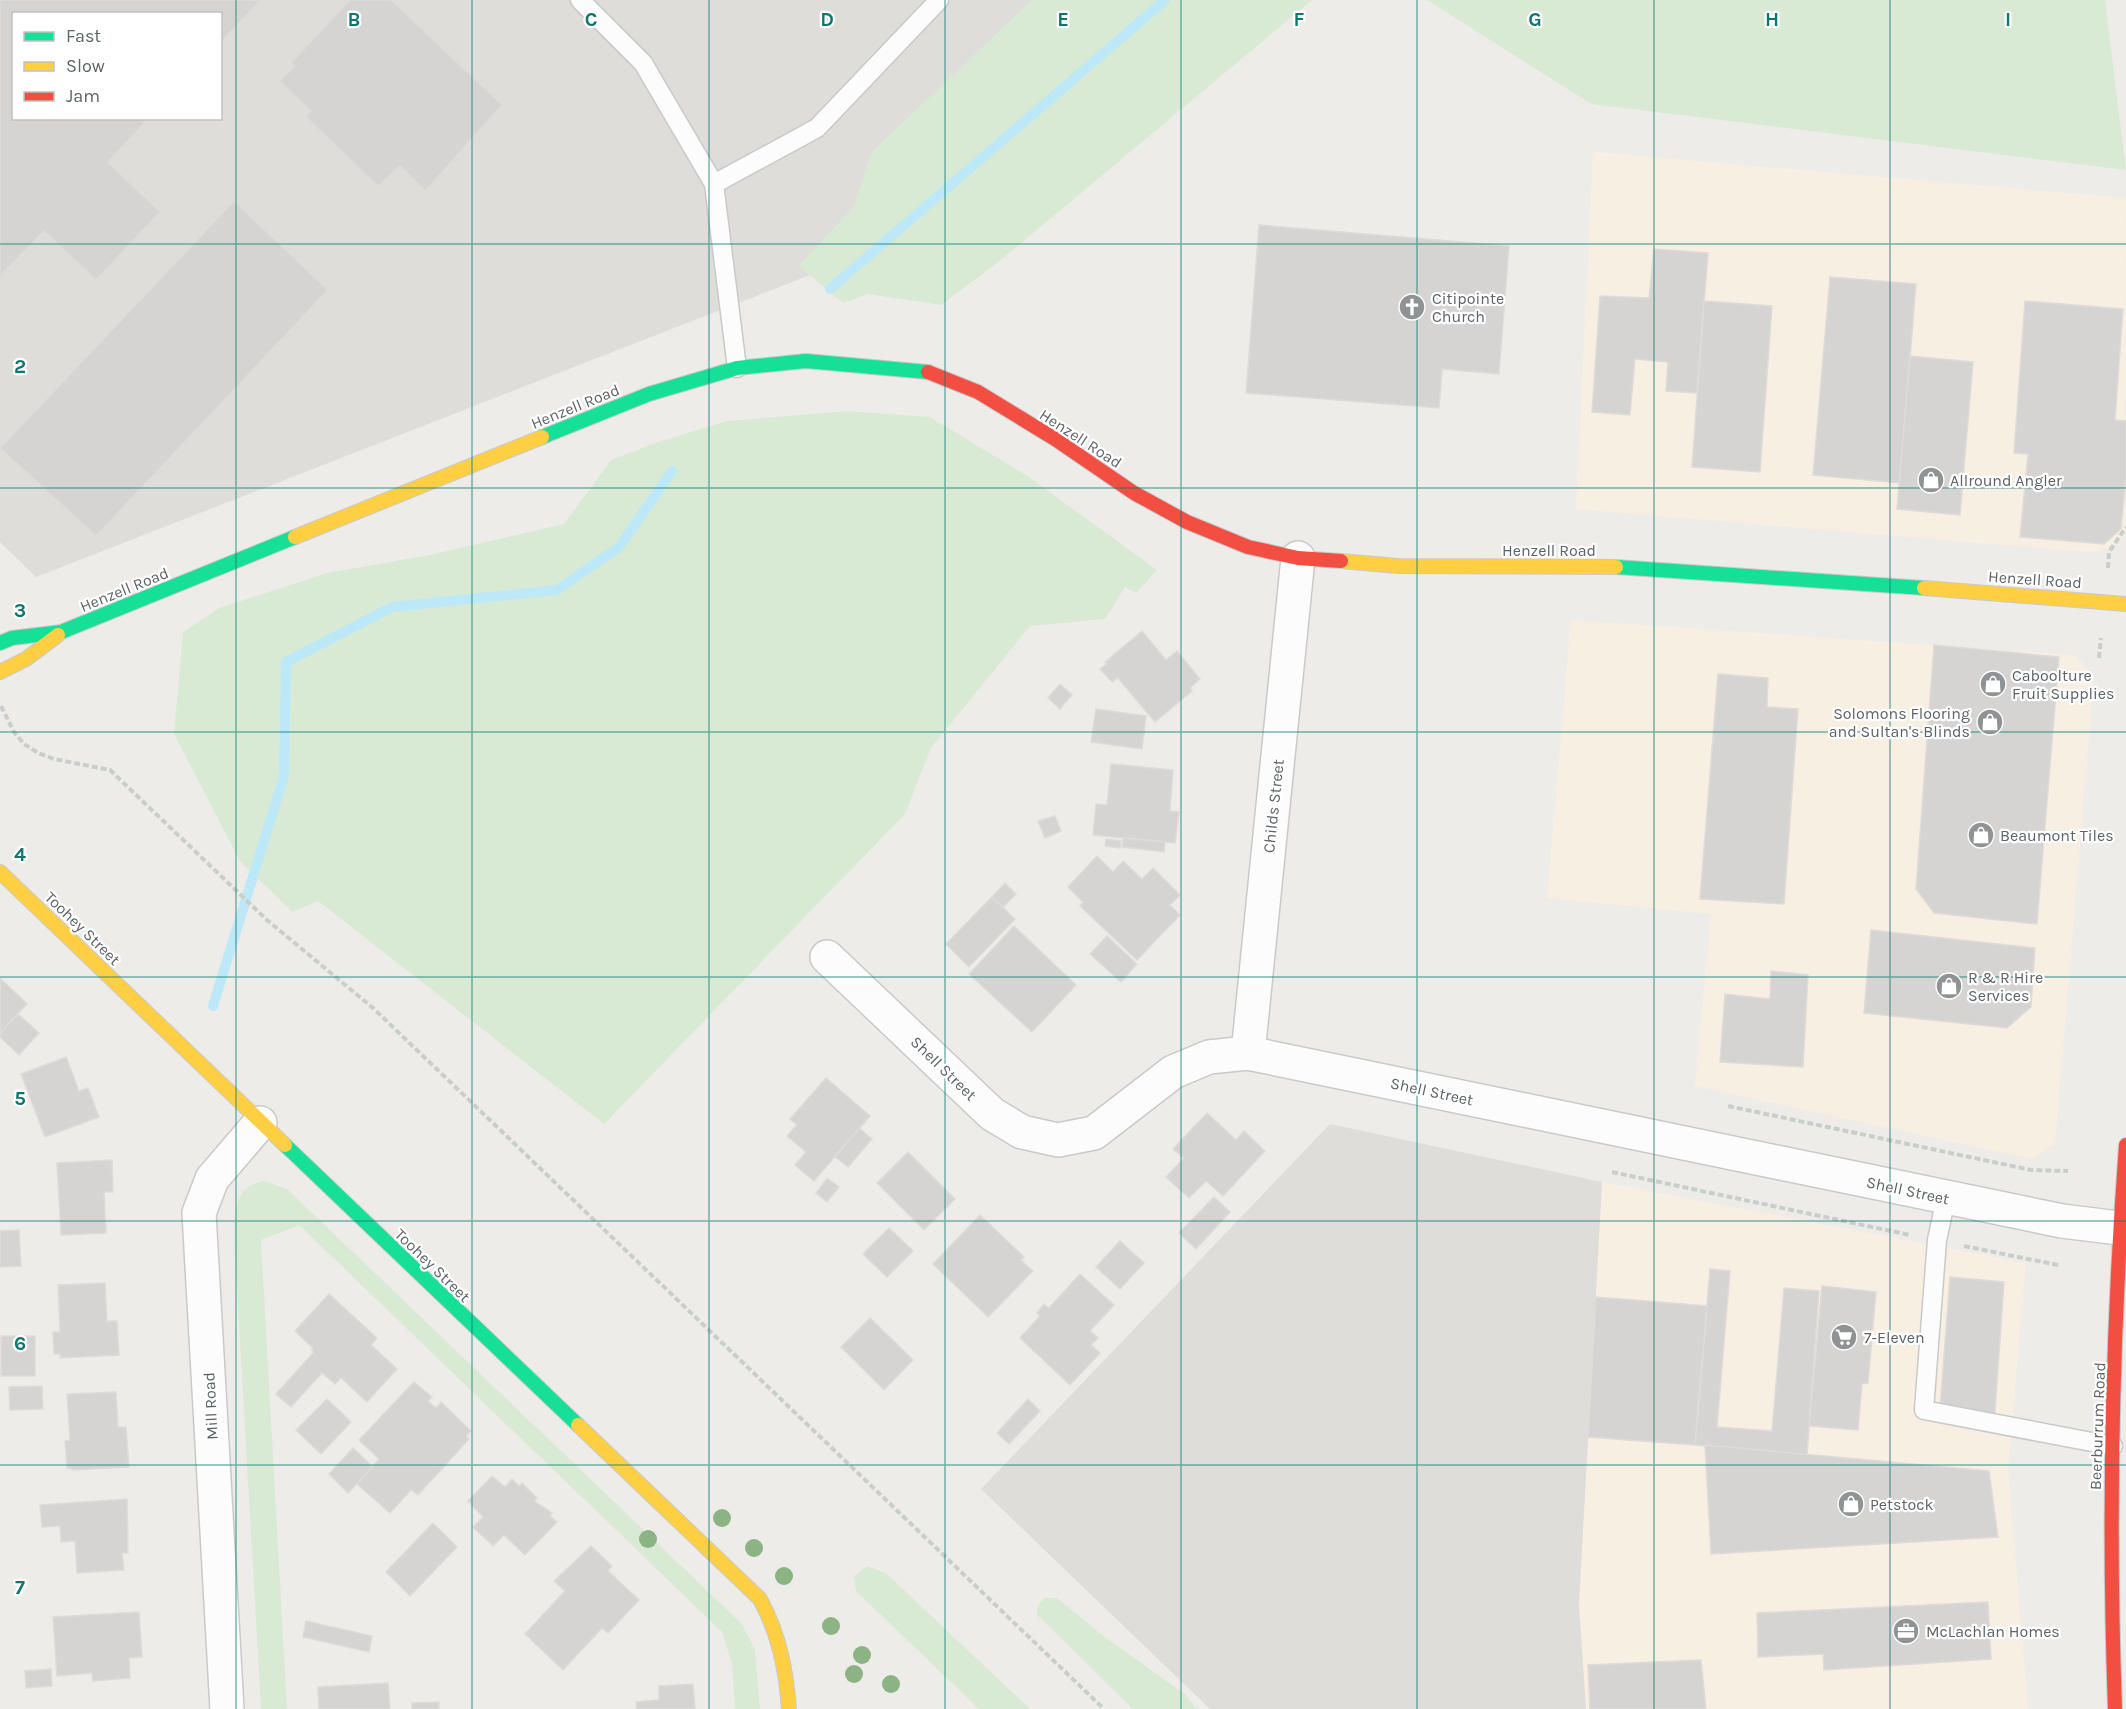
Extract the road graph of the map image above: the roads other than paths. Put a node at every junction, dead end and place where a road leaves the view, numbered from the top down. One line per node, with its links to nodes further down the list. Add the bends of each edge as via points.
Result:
1 (580, 0): 3 (lane, via 643,63)
2 (939, 0): 3 (lane, via 817,128)
3 (714, 184): 4 (lane)
4 (737, 368): 5 (main road, Henzell Road, via 806,361 922,370 978,392 1134,493 1187,522 1248,547); 7 (main road, Henzell Road, via 649,394)
5 (1298, 558): 6 (main road, Henzell Road, via 1398,566 1646,567); 12 (street, Childs Street)
6 (2126, 604)
7 (62, 632): 8 (main road, Henzell Road); 9 (main road, Henzell Road)
8 (0, 643)
9 (0, 672)
10 (1, 870): 13 (main road, Toohey Street)
11 (827, 957): 12 (street, Shell Street, via 992,1114 1022,1132 1058,1140 1094,1133 1173,1072 1209,1057)
12 (1248, 1053): 15 (street, Shell Street)
13 (260, 1123): 18 (street, Mill Road, via 212,1179 199,1213); 19 (main road, Toohey Street, via 760,1599 784,1653)
14 (2126, 1145): 16 (main road, Beerburrum Road)
15 (1946, 1198): 16 (street, Shell Street, via 2081,1225); 17 (lane, via 1937,1240 1924,1410)
16 (2119, 1228): 17 (main road, Beerburrum Road)
17 (2113, 1446): 20 (main road, Beerburrum Road)
18 (227, 1709)
19 (789, 1709)
20 (2115, 1709)

